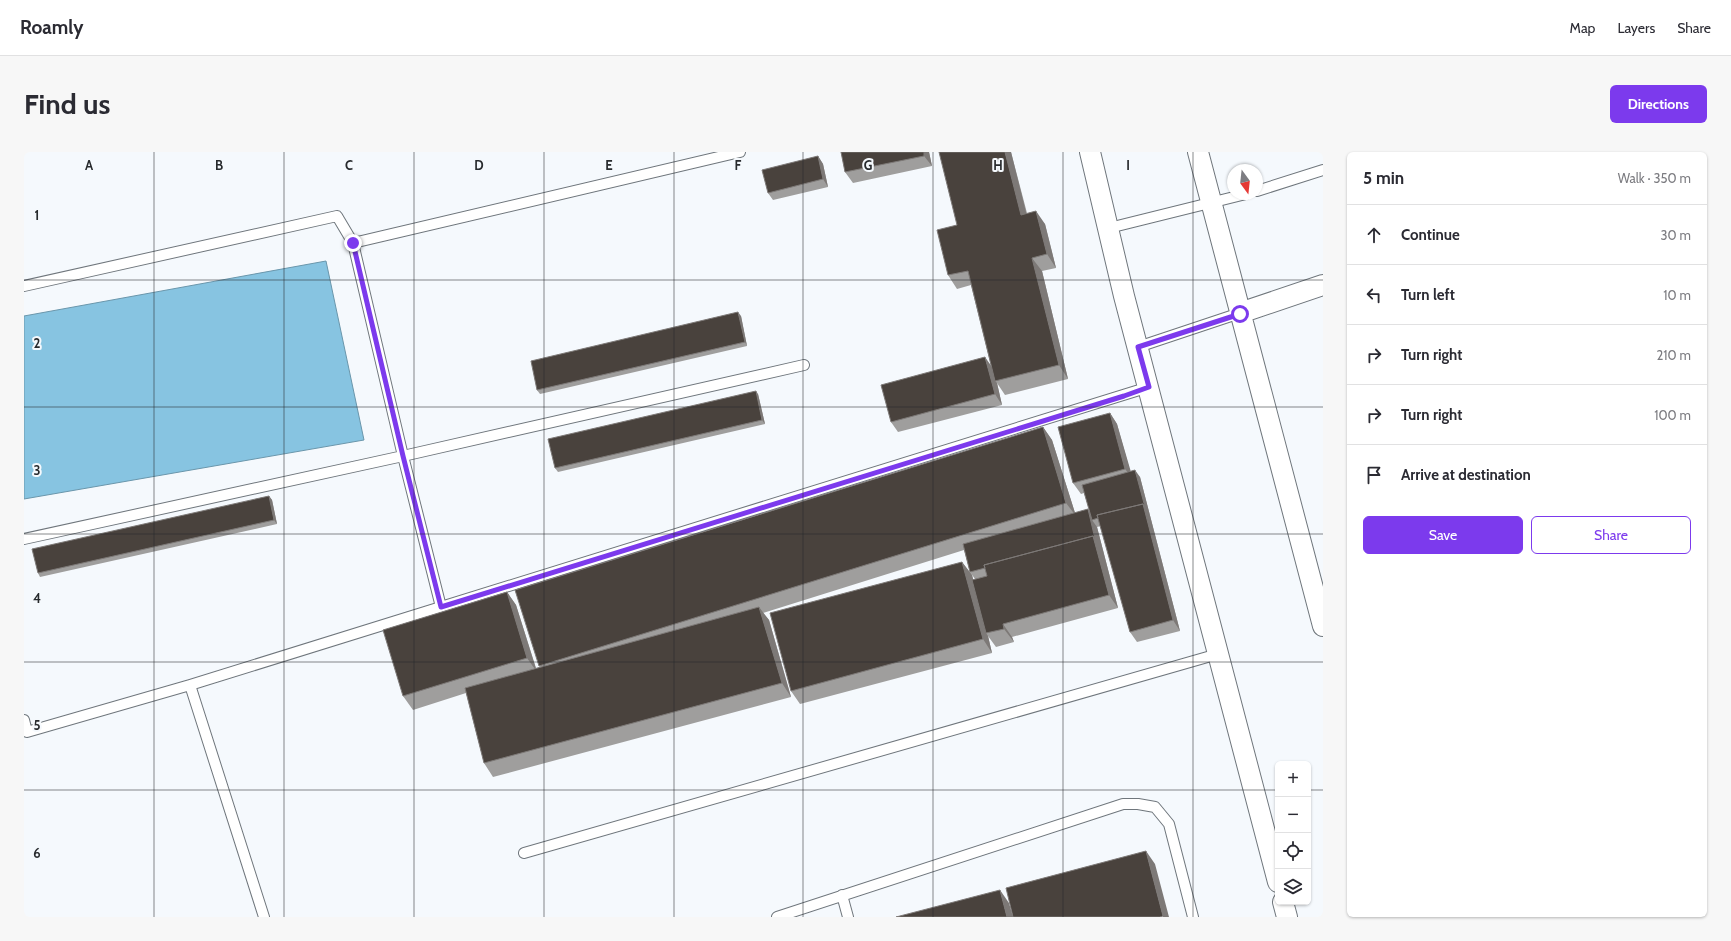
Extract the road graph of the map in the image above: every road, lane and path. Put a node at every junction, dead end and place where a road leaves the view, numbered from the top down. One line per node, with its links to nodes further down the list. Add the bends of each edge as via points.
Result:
1 (740, 152): 9 (lane)
2 (1090, 152): 8 (street)
3 (1198, 152): 7 (street)
4 (1323, 170): 5 (lane)
5 (1263, 189)
6 (1227, 199): 7 (lane)
7 (1212, 203): 8 (lane); 12 (street)
8 (1109, 228): 13 (street)
9 (353, 243): 11 (lane, via 337,216); 16 (lane)
10 (1323, 285): 12 (street)
11 (24, 286)
12 (1240, 314): 13 (lane); 19 (street)
13 (1138, 347): 15 (street)
14 (804, 365): 16 (lane)
15 (1149, 387): 18 (lane); 20 (street)
16 (403, 456): 17 (lane); 18 (lane)
17 (24, 539)
18 (441, 607): 21 (lane)
19 (1323, 626)
20 (1218, 654): 23 (lane); 24 (street)
21 (190, 685): 22 (lane, via 27,732); 27 (lane)
22 (24, 720)
23 (524, 853)
24 (1275, 871)
25 (842, 895): 28 (lane); 29 (lane); 30 (lane, via 1122,804 1138,804 1155,807 1169,824)
26 (1284, 905): 31 (street)
27 (264, 917)
28 (777, 917)
29 (848, 917)
30 (1193, 917)
31 (1287, 917)

